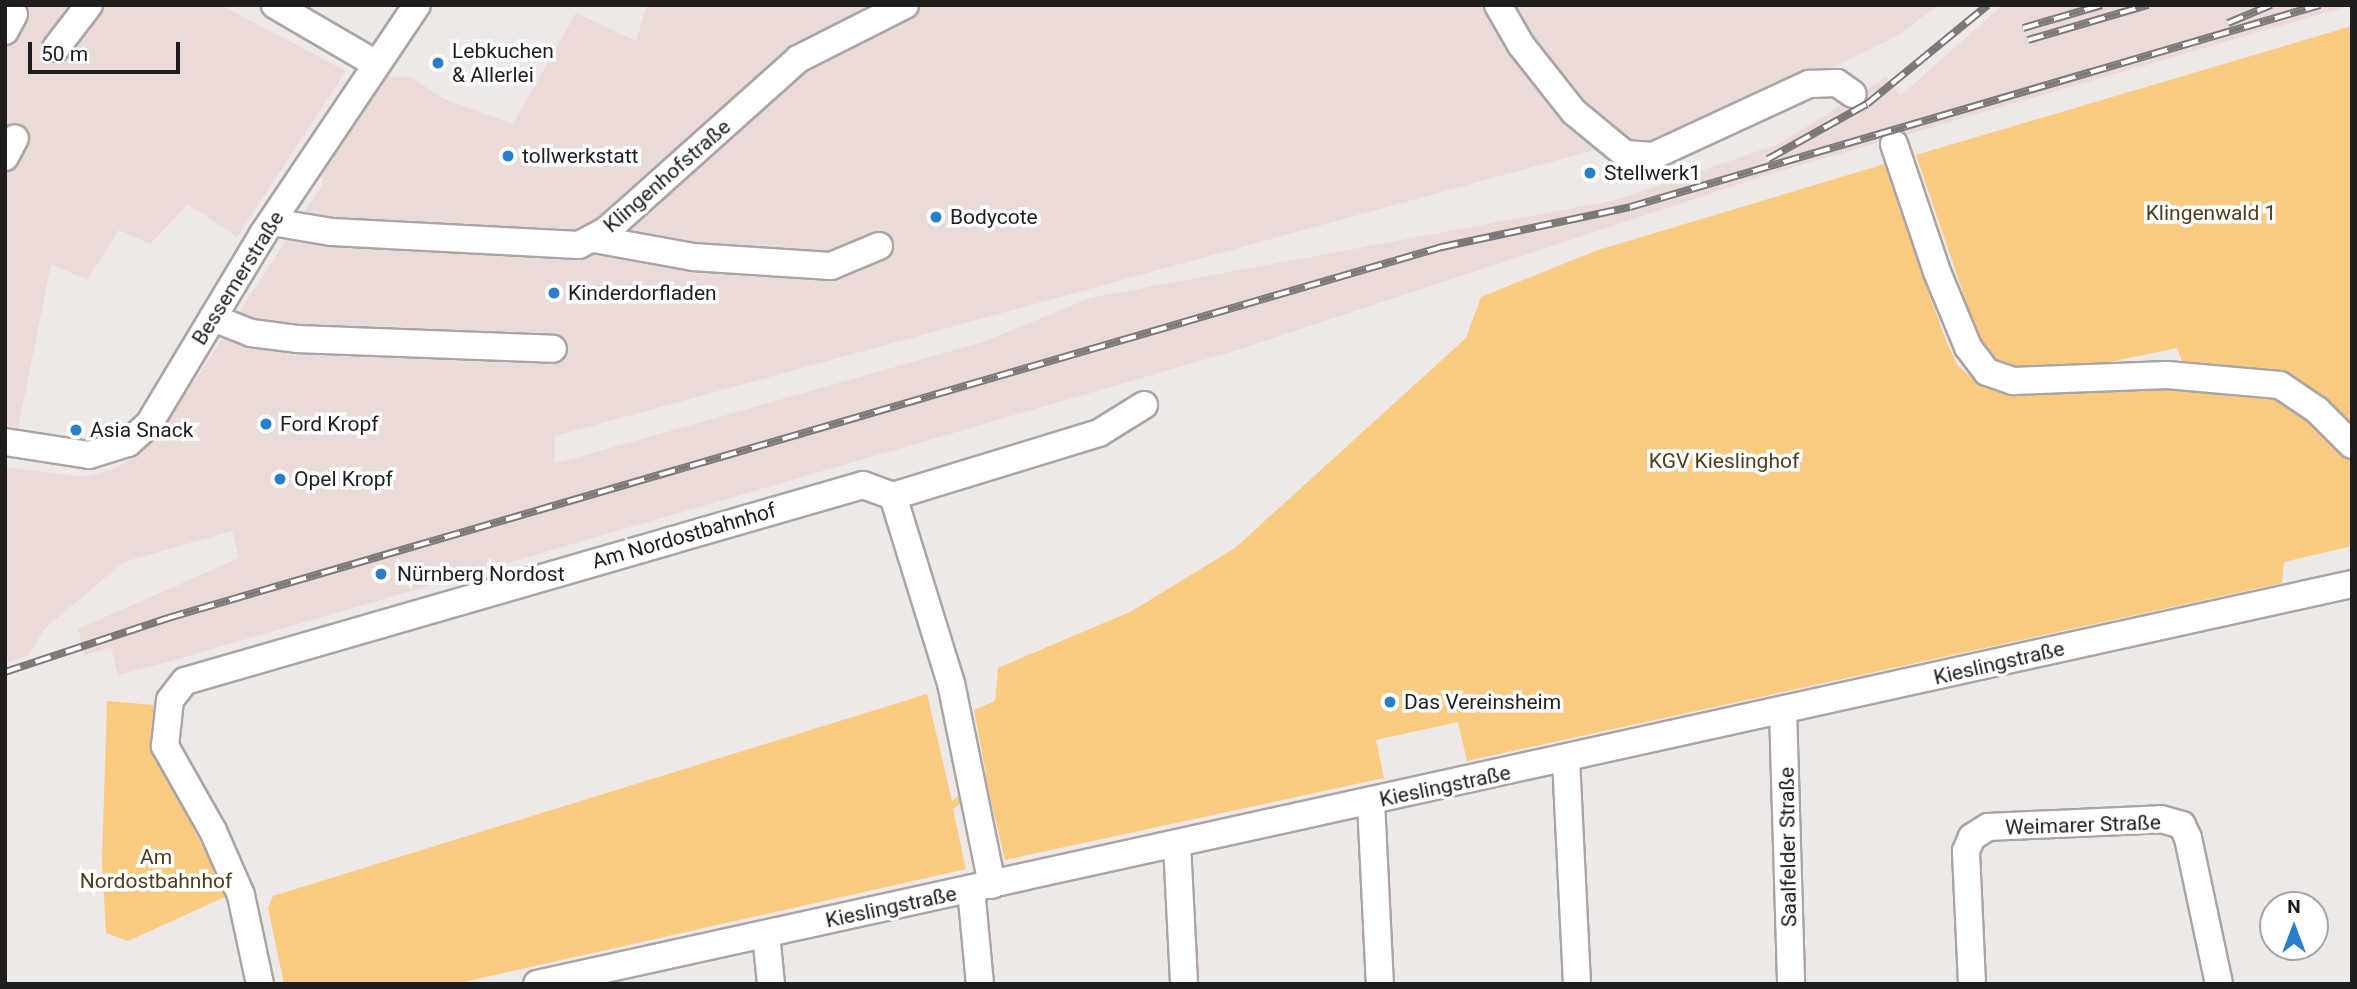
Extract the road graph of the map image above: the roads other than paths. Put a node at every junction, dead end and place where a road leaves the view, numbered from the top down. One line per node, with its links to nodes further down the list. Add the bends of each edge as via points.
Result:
1 (89, 5): 6 (street)
2 (275, 5): 7 (street)
3 (905, 5): 11 (street, Klingenhofstraße, via 798,59)
4 (1498, 5): 8 (street, via 1521,45 1574,112 1625,154 1653,156 1809,84 1837,83)
5 (410, 9): 7 (street, Bessemerstraße)
6 (56, 48)
7 (376, 64): 10 (street, Bessemerstraße)
8 (1853, 94)
9 (1894, 144): 17 (street, via 1937,272 1968,346 1987,372 2013,381 2167,375 2280,385 2317,410)
10 (272, 222): 11 (street, Klingenhofstraße, via 332,232 566,247); 13 (street, Bessemerstraße)
11 (594, 239): 12 (street, via 693,257 831,266)
12 (879, 246)
13 (212, 318): 14 (street, via 251,333 297,339); 16 (street, Bessemerstraße, via 149,424 128,443 107,452 71,456)
14 (553, 349)
15 (1144, 405): 18 (street, via 1099,433)
16 (5, 442)
17 (2352, 444)
18 (894, 496): 24 (street, via 951,683); 27 (street, Am Nordostbahnhof, via 863,485 185,681 170,700 165,746 213,831 241,895)
19 (2352, 584): 20 (street, Kieslingstraße)
20 (1783, 710): 21 (street, Kieslingstraße); 33 (street, Saalfelder Straße)
21 (1566, 759): 22 (street, Kieslingstraße); 32 (street)
22 (1371, 802): 23 (street, Kieslingstraße); 31 (street)
23 (1177, 844): 24 (street, Kieslingstraße); 30 (street)
24 (981, 887): 25 (street, Kieslingstraße); 29 (street)
25 (766, 934): 26 (street, Kieslingstraße); 28 (street)
26 (554, 982)
27 (260, 984)
28 (771, 984)
29 (980, 984)
30 (1184, 984)
31 (1380, 984)
32 (1577, 984)
33 (1791, 984)
34 (1972, 984): 35 (street, Weimarer Straße, via 1966,851 1972,836 1988,827 2161,819 2182,825 2188,838)
35 (2219, 984)

